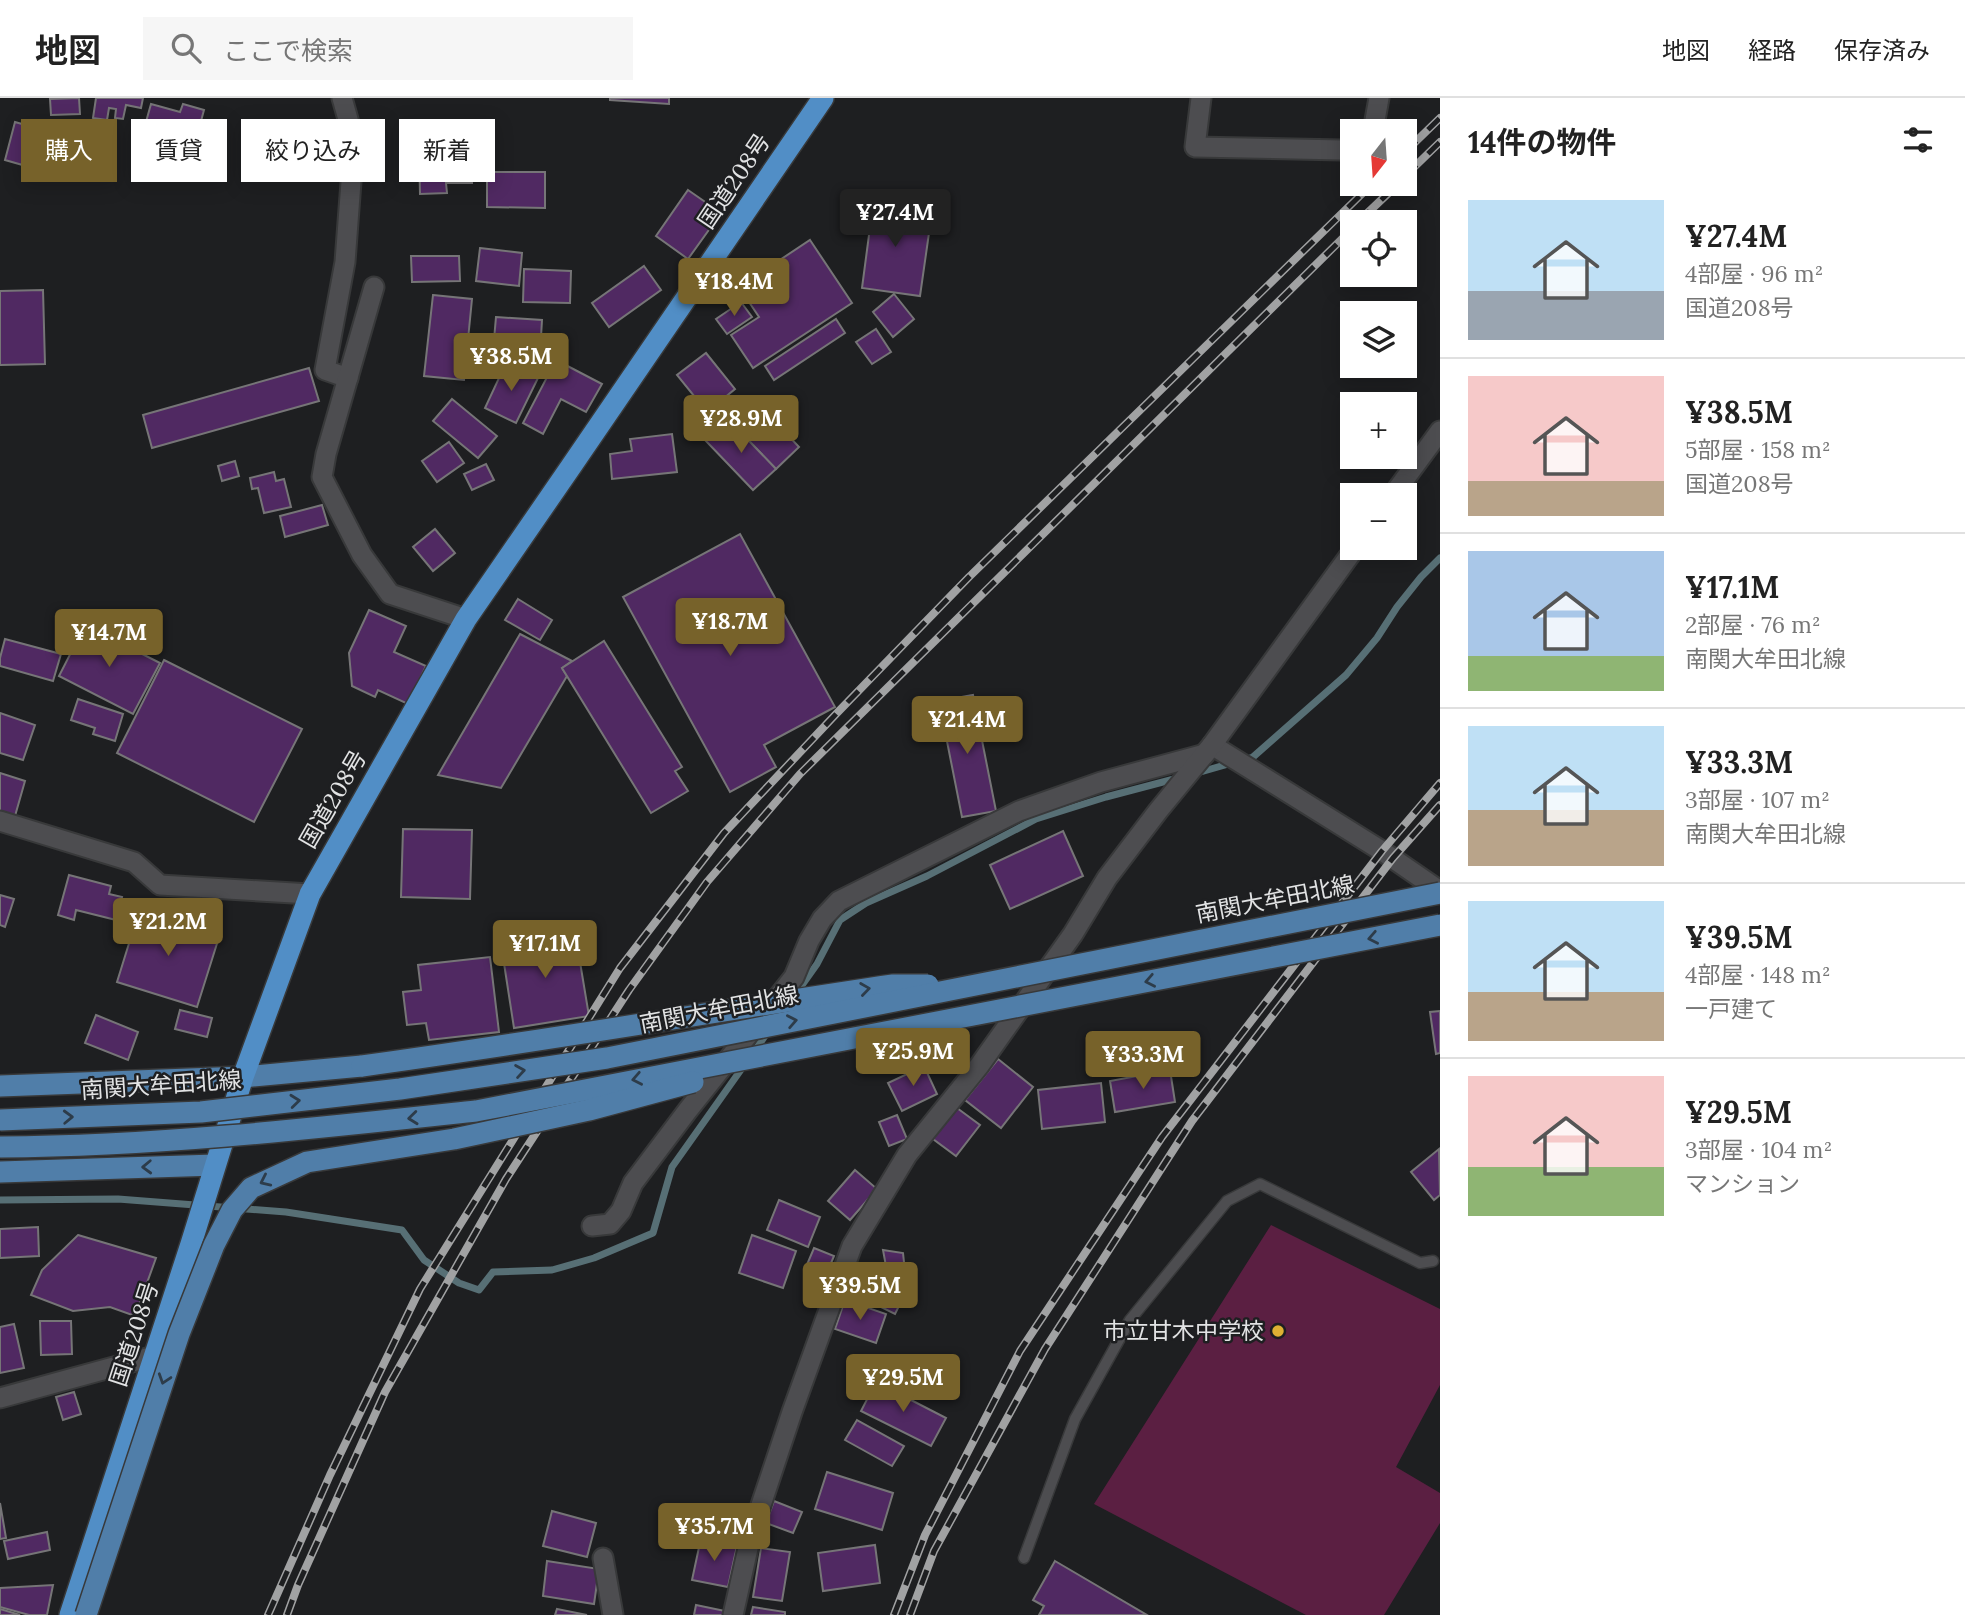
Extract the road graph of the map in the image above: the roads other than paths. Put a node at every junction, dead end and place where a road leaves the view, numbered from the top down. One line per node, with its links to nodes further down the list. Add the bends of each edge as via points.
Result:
1 (342, 98): 8 (street, via 351,130 351,182 345,262 324,370)
2 (823, 98): 12 (highway, 国道208号)
3 (1201, 98): 6 (street, via 1195,147)
4 (1380, 98): 5 (street)
5 (1376, 119)
6 (1340, 150)
7 (374, 287): 8 (street)
8 (348, 378): 12 (street, via 323,477 362,555 390,594)
9 (1440, 431): 10 (street)
10 (1402, 483)
11 (1346, 560): 13 (street)
12 (466, 619): 16 (highway, 国道208号)
13 (1208, 750): 15 (street, via 1382,850); 26 (street, via 1018,811 839,901 822,919 794,976 633,1184 621,1211 610,1224); 35 (street, via 1107,878 979,1066 907,1155 852,1246 751,1535)
14 (0, 821): 16 (street, via 134,862 160,885)
15 (1440, 892): 18 (main road, 南関大牟田北線, bridge)
16 (310, 894): 20 (highway, 国道208号)
17 (1440, 925): 19 (main road, one-way to 19, bridge)
18 (970, 986): 20 (main road, one-way to 18, bridge, via 459,1053 893,985); 22 (main road, 南関大牟田北線, one-way to 18, bridge, via 201,1112 400,1089 607,1058)
19 (854, 1038): 23 (main road, one-way to 23, bridge, via 476,1111 176,1139); 33 (main road, one-way to 33, bridge, via 589,1110 454,1139 307,1162 251,1188 232,1210 214,1245 179,1334)
20 (243, 1077): 21 (main road); 24 (highway, 国道208号)
21 (0, 1086)
22 (0, 1120)
23 (0, 1147)
24 (215, 1165): 25 (main road, one-way to 25); 28 (highway, 国道208号)
25 (0, 1172)
26 (592, 1226)
27 (1438, 1261): 31 (lane, via 1420,1264 1260,1184 1227,1201 1130,1320 1074,1419)
28 (155, 1356): 29 (street); 32 (highway, 国道208号)
29 (0, 1398)
30 (603, 1558): 34 (street)
31 (1024, 1558)
32 (70, 1615)
33 (86, 1615)
34 (613, 1615)
35 (733, 1615)

